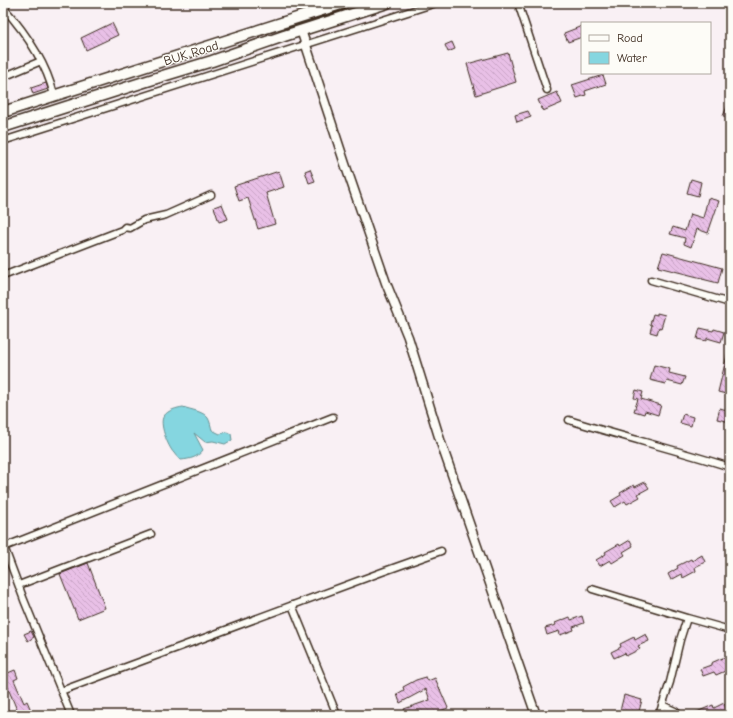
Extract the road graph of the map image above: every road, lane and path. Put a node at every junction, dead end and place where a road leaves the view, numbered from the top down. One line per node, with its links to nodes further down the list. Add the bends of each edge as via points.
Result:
1 (344, 3): 11 (main road, BUK Road)
2 (387, 3): 6 (main road, BUK Road)
3 (436, 3): 7 (street)
4 (518, 3): 10 (street)
5 (3, 7): 8 (street, via 33,46)
6 (299, 31): 7 (street); 13 (main road, BUK Road)
7 (302, 45): 14 (street); 34 (street, via 386,284 408,337 443,450)
8 (41, 61): 9 (street); 11 (street)
9 (3, 77)
10 (547, 90)
11 (54, 95): 12 (main road, BUK Road)
12 (3, 112)
13 (3, 126)
14 (3, 141)
15 (210, 195): 16 (street, via 166,215 144,220 130,228 125,227)
16 (3, 276)
17 (651, 280): 18 (street)
18 (730, 303)
19 (333, 417): 23 (street)
20 (569, 420): 21 (street)
21 (730, 467)
22 (150, 534): 25 (street)
23 (4, 545): 25 (street)
24 (441, 552): 27 (street)
25 (19, 585): 30 (street)
26 (592, 589): 28 (street)
27 (292, 605): 30 (street); 33 (street)
28 (687, 618): 29 (street); 31 (street)
29 (730, 630)
30 (61, 691): 32 (street)
31 (662, 705): 35 (street); 36 (street)
32 (71, 715)
33 (337, 715)
34 (536, 715)
35 (659, 715)
36 (679, 715)

